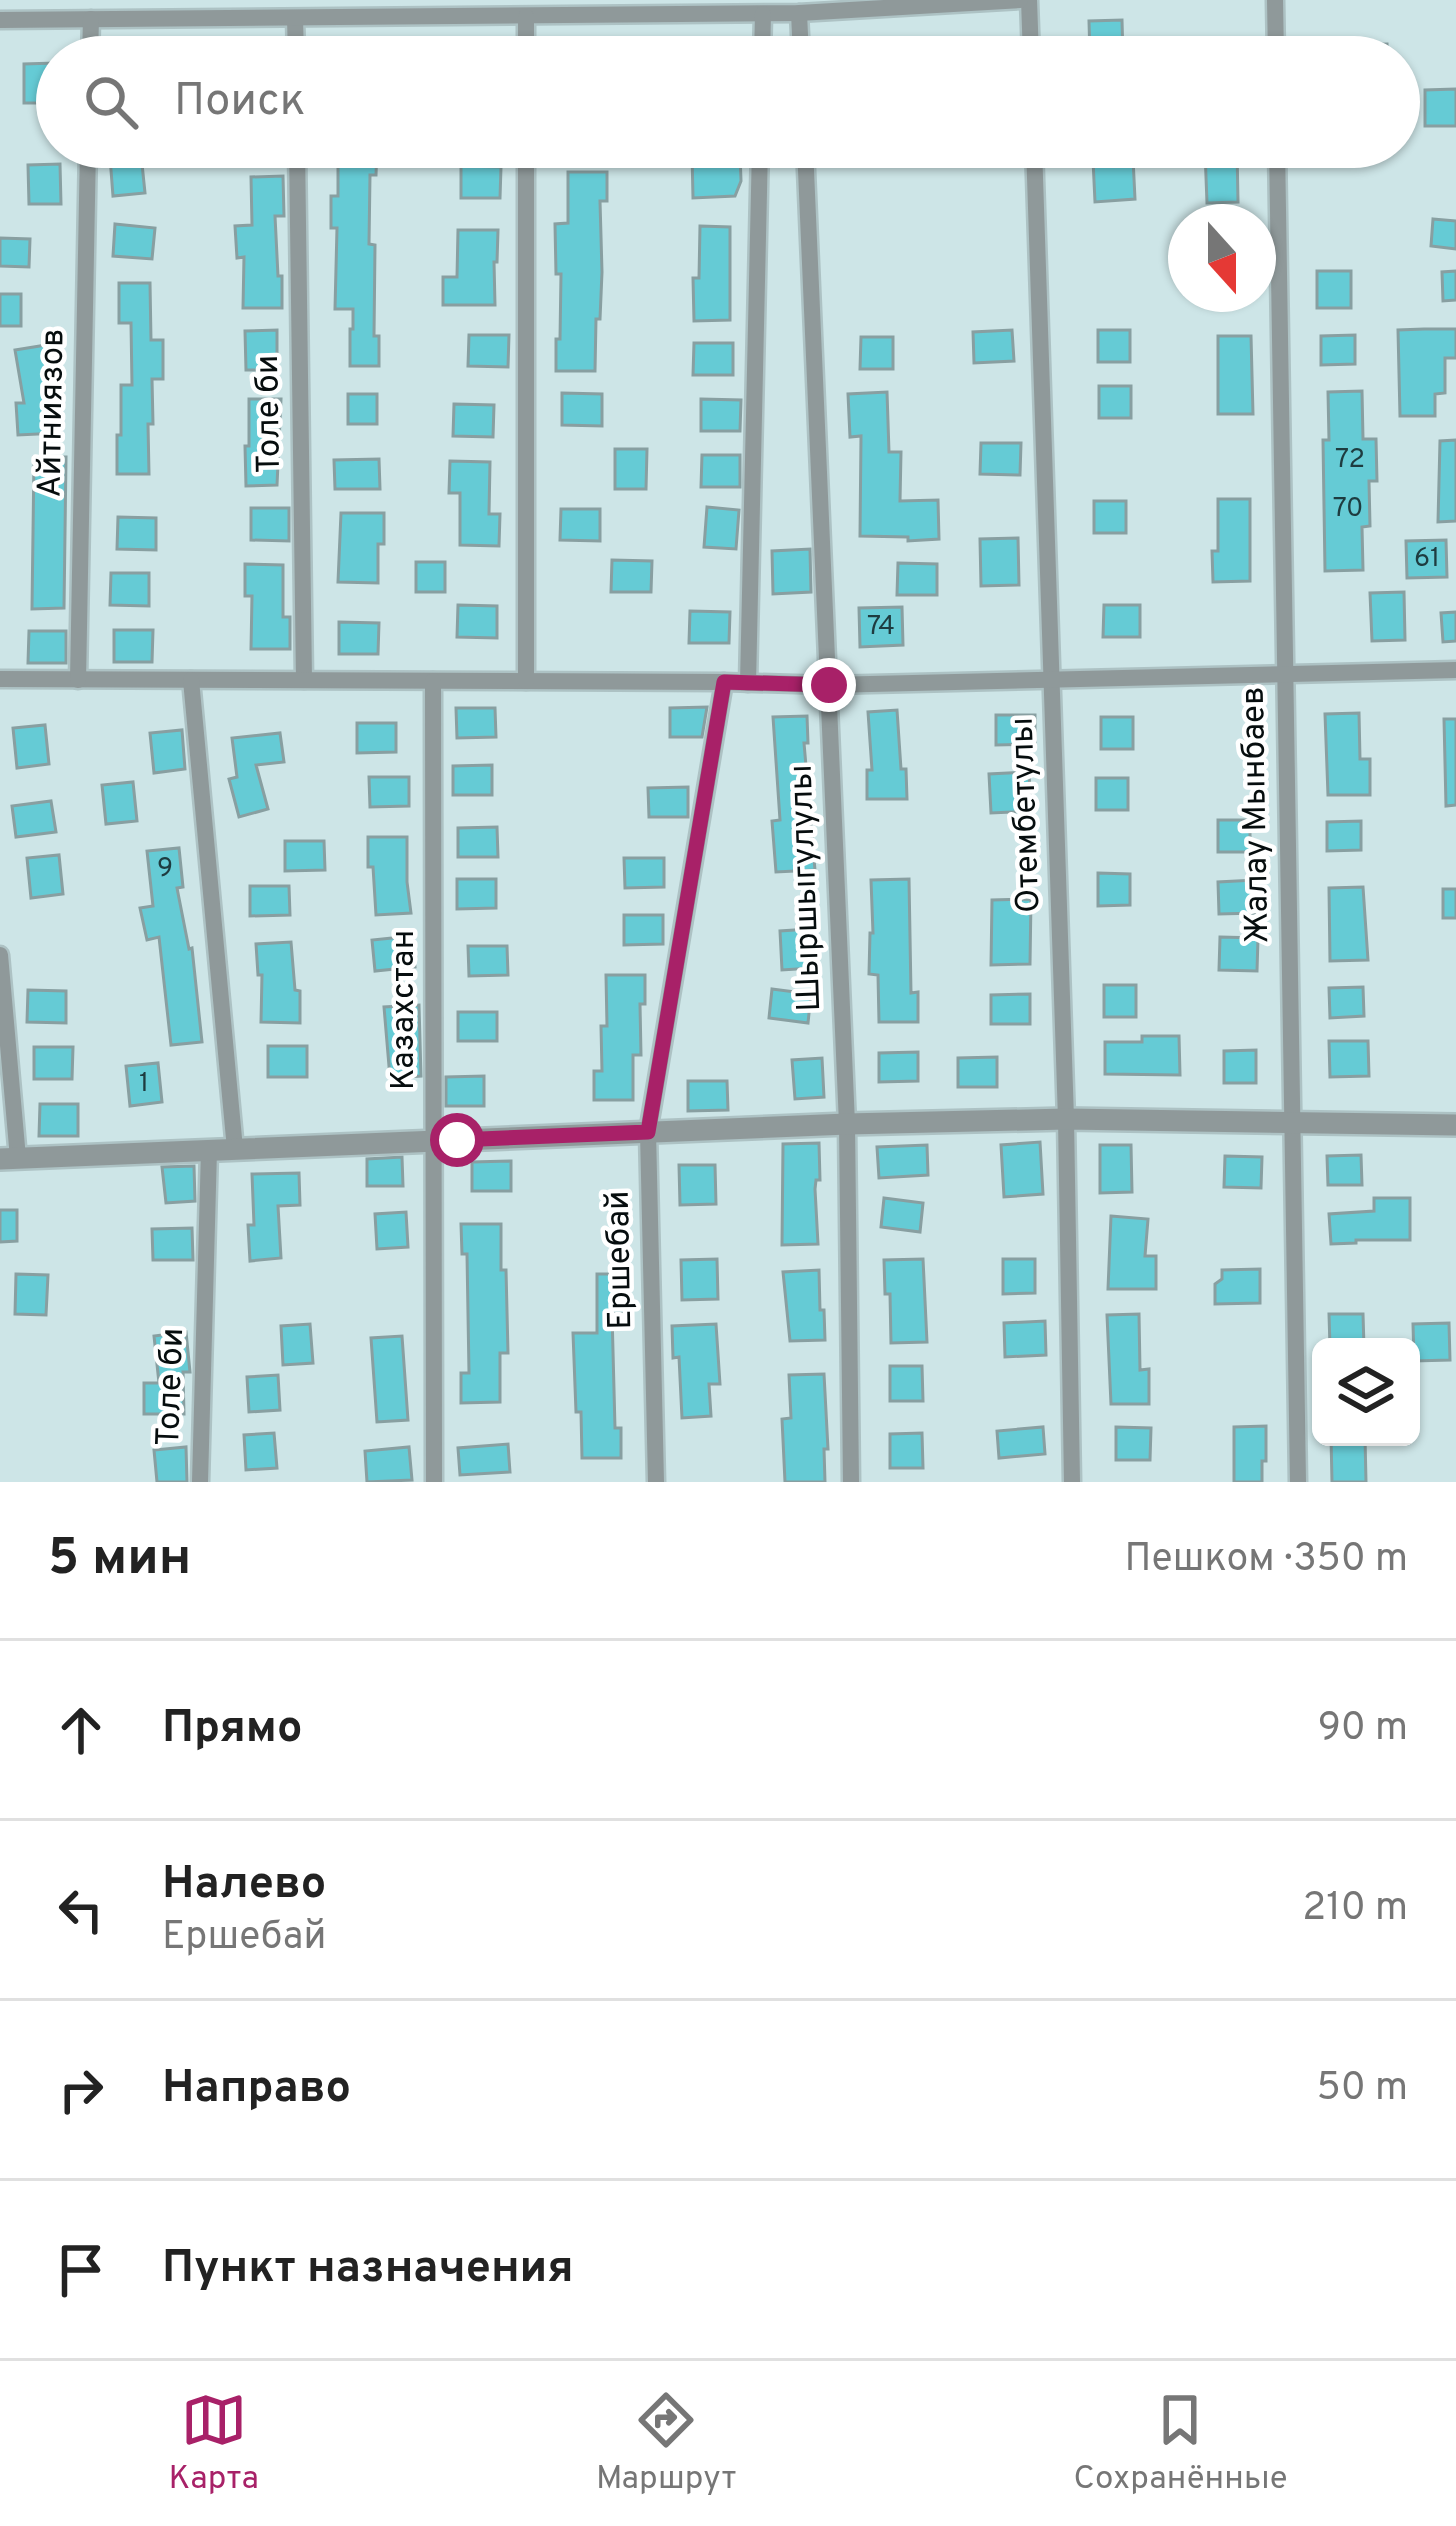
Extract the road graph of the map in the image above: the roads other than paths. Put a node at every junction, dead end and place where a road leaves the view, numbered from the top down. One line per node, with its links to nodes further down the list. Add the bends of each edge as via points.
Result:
1 (1025, 0): 3 (street); 14 (street)
2 (1275, 0): 15 (street)
3 (799, 13): 4 (street); 13 (street)
4 (763, 14): 5 (street); 12 (street)
5 (526, 17): 6 (street); 11 (street)
6 (296, 18): 7 (street); 10 (street)
7 (91, 19): 8 (street); 9 (street)
8 (0, 20)
9 (91, 36)
10 (296, 36)
11 (526, 36)
12 (762, 36)
13 (800, 36)
14 (1029, 36)
15 (1276, 36)
16 (88, 168): 26 (street, Айтниязов)
17 (297, 168): 28 (street, Толе би)
18 (526, 168): 30 (street)
19 (760, 168): 33 (street)
20 (806, 168): 34 (street, Шыршыгулулы)
21 (1035, 168): 31 (street, Отембетулы)
22 (1277, 168): 24 (street, Жалау Мынбаев)
23 (1456, 670): 24 (street)
24 (1285, 673): 31 (street); 37 (street, Жалау Мынбаев)
25 (0, 679): 26 (street)
26 (78, 680): 27 (street)
27 (191, 680): 28 (street); 42 (street)
28 (304, 680): 29 (street)
29 (433, 681): 30 (street); 41 (street, Казахстан)
30 (526, 681): 32 (street)
31 (1053, 681): 34 (street); 36 (street, Отембетулы)
32 (724, 682): 33 (street); 40 (street, Ершебай)
33 (748, 683): 34 (street)
34 (829, 685): 38 (street, Шыршыгулулы)
35 (0, 955): 44 (street)
36 (1066, 1119): 37 (street); 38 (street); 49 (street, Отембетулы)
37 (1293, 1120): 39 (street); 50 (street, Жалау Мынбаев)
38 (847, 1124): 40 (street); 48 (street, Шыршыгулулы)
39 (1456, 1125)
40 (648, 1132): 41 (street); 47 (street, Ершебай)
41 (435, 1141): 42 (street); 46 (street, Казахстан)
42 (236, 1148): 43 (street)
43 (209, 1150): 44 (street); 45 (street, Толе би)
44 (9, 1159)
45 (200, 1482)
46 (434, 1482)
47 (656, 1482)
48 (851, 1482)
49 (1072, 1482)
50 (1298, 1482)

